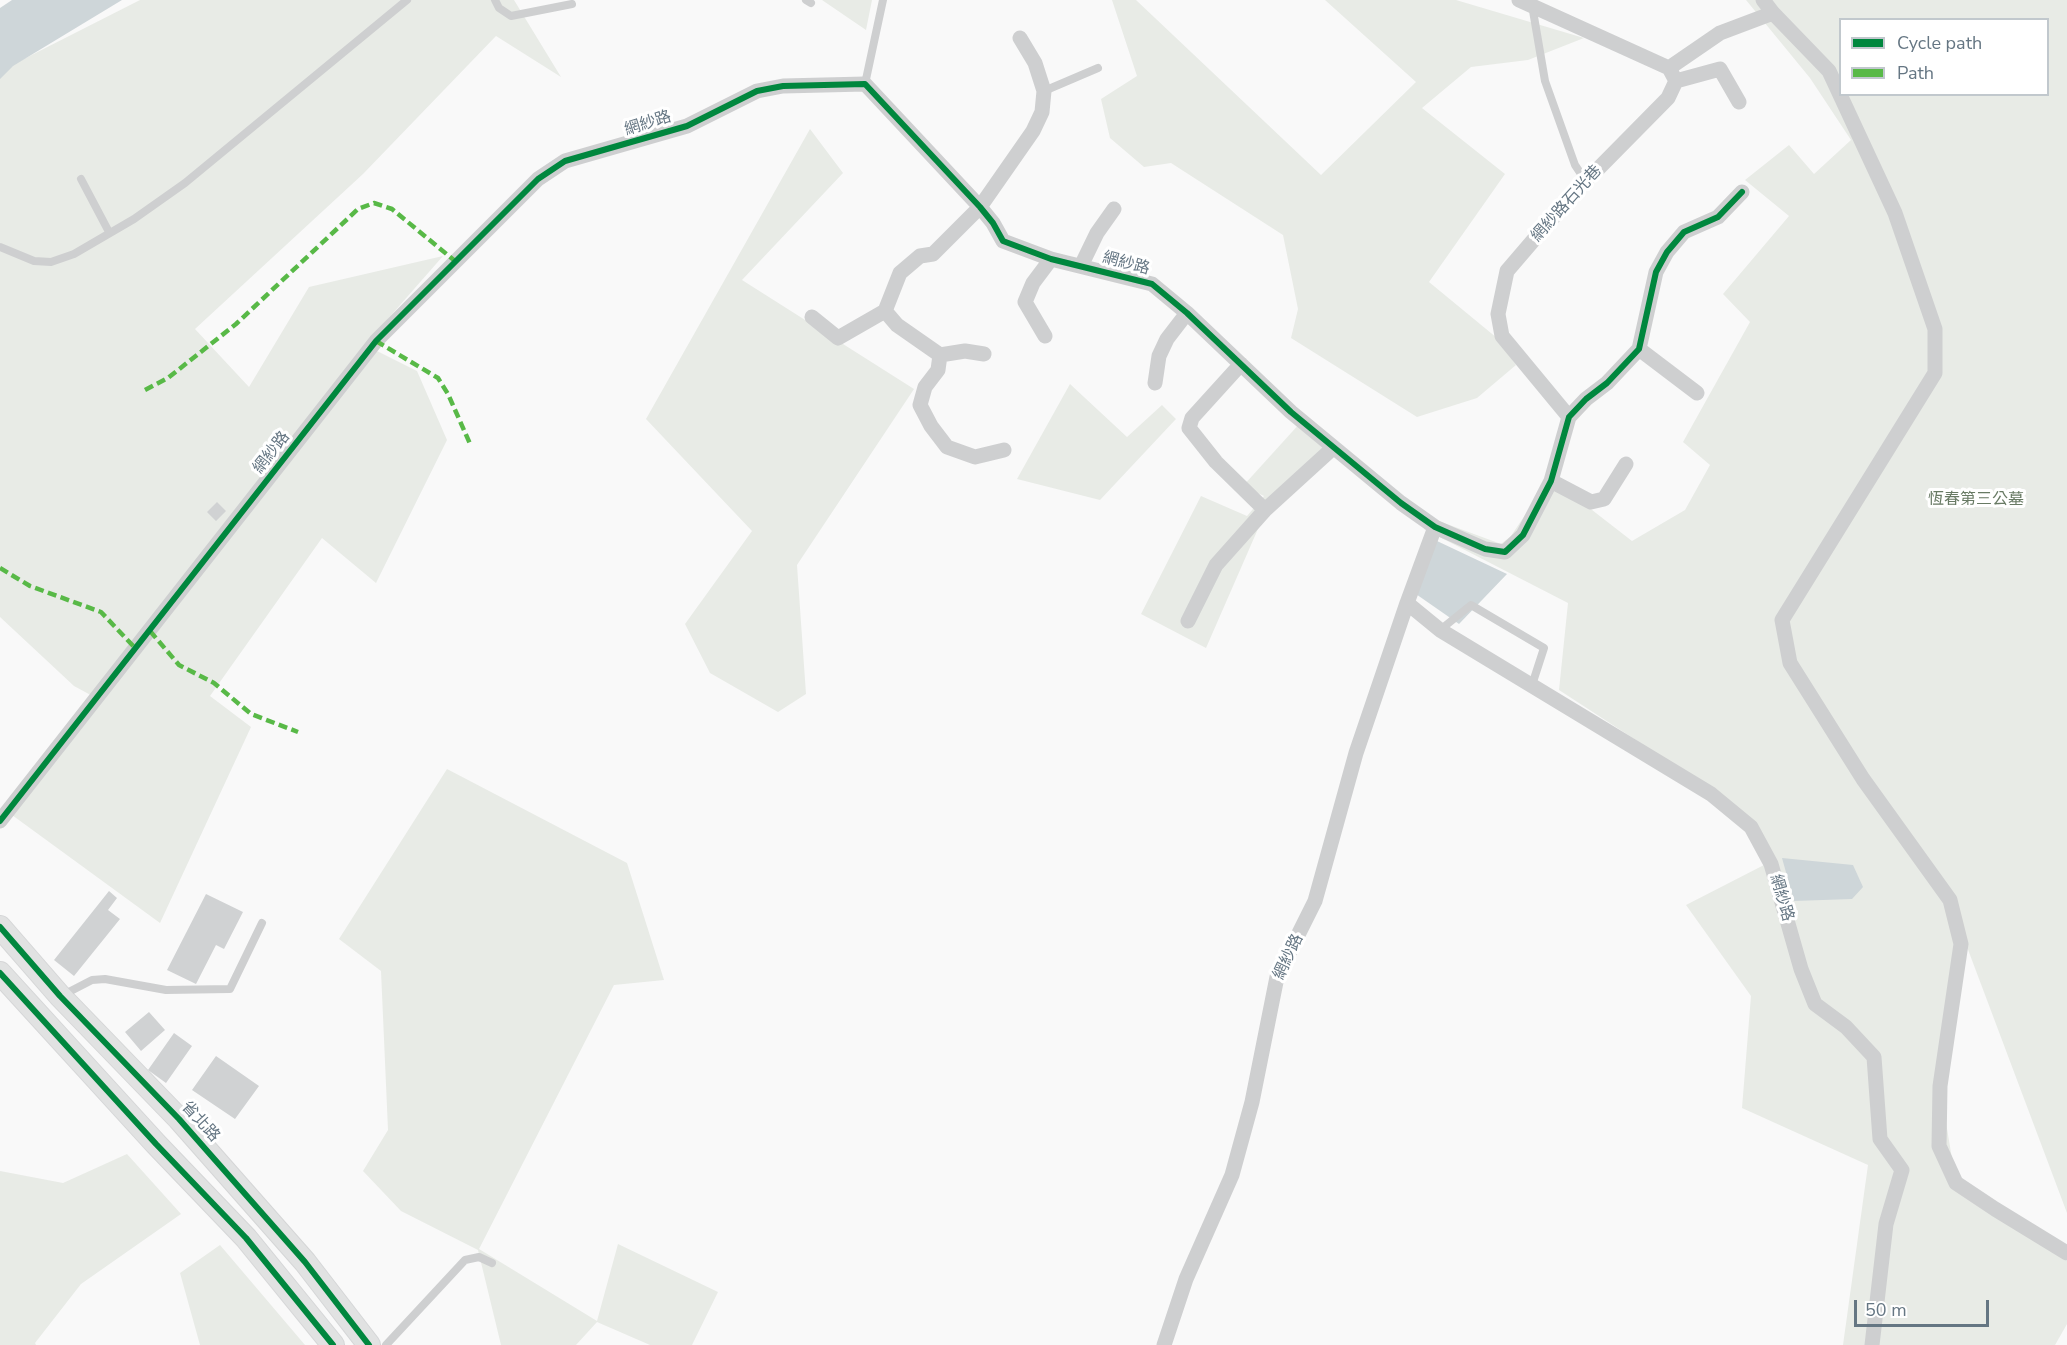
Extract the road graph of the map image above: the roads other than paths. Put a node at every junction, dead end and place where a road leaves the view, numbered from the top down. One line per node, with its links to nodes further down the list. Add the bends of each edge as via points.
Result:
1 (406, 0): 21 (lane, via 184,183)
2 (495, 0): 6 (lane, via 511,16)
3 (883, 0): 11 (lane)
4 (1763, 0): 7 (street)
5 (1526, 2): 10 (street); 17 (lane, via 1545,81 1575,165)
6 (572, 4)
7 (1773, 13): 10 (street, 網紗路石光巷, via 1720,33); 13 (street, via 1829,71)
8 (1020, 38): 12 (street, via 1035,63)
9 (1098, 68): 12 (lane)
10 (1672, 75): 15 (street, via 1720,69); 17 (street, 網紗路石光巷, via 1668,98)
11 (865, 84): 19 (street, 網紗路); 46 (street, 網紗路, via 783,86 757,92 687,126 565,161 538,179 376,341)
12 (1044, 91): 19 (street, via 1042,112 1033,131)
13 (1839, 93)
14 (1841, 96): 51 (street, via 1895,213 1935,329 1935,373 1782,620 1790,663 1863,779 1950,900 1961,944 1940,1086 1940,1146 1956,1183)
15 (1739, 102)
16 (81, 178): 21 (lane)
17 (1585, 180): 35 (street, 網紗路石光巷, via 1507,271 1497,314 1502,336)
18 (1742, 192): 29 (street, via 1718,217 1684,232 1667,252 1656,272)
19 (980, 207): 23 (street, 網紗路, via 1003,241); 25 (street, via 933,254 920,256 900,273)
20 (1114, 209): 24 (street)
21 (109, 232): 22 (lane, via 74,254 51,262 34,261)
22 (0, 247)
23 (1051, 259): 24 (street, 網紗路); 28 (street, via 1024,302)
24 (1081, 266): 26 (street, 網紗路, via 1152,284)
25 (885, 311): 27 (street, via 838,338); 31 (street, via 897,325)
26 (1187, 313): 32 (street, 網紗路); 33 (street, via 1159,356)
27 (812, 317)
28 (1045, 336)
29 (1639, 349): 34 (street); 35 (street)
30 (984, 354): 31 (street, via 965,351)
31 (940, 355): 37 (street, via 938,370 925,387 920,405 931,426 947,447 975,457)
32 (1241, 364): 36 (street, 網紗路); 40 (street, via 1192,418 1190,428 1216,462)
33 (1155, 383)
34 (1697, 393)
35 (1569, 417): 39 (street)
36 (1333, 448): 40 (street); 41 (street, 網紗路)
37 (1004, 450)
38 (1626, 464): 39 (street, via 1604,499 1592,502)
39 (1551, 481): 41 (street, via 1523,535 1504,552 1485,549)
40 (1265, 510): 43 (street, via 1216,565)
41 (1435, 527): 42 (street, 網紗路)
42 (1407, 603): 44 (street, 網紗路); 56 (street, 網紗路, via 1356,753 1315,902 1277,977 1252,1102 1232,1175 1186,1279)
43 (1188, 621)
44 (1440, 630): 45 (street, 網紗路); 45 (lane, via 1471,605 1544,648)
45 (1532, 685): 57 (street, 網紗路, via 1711,794 1751,827 1771,864 1815,1004 1846,1027 1874,1057 1880,1139 1902,1170 1886,1224)
46 (0, 821)
47 (262, 923): 50 (lane, via 230,989 166,990 105,979 92,980)
48 (0, 927): 50 (main road, 省北路)
49 (0, 973): 53 (main road, via 246,1238)
50 (60, 996): 54 (main road, 省北路, via 180,1119 305,1262)
51 (2067, 1253)
52 (492, 1263): 55 (lane, via 478,1257 465,1260)
53 (333, 1345)
54 (369, 1345)
55 (386, 1345)
56 (1164, 1345)
57 (1872, 1345)

